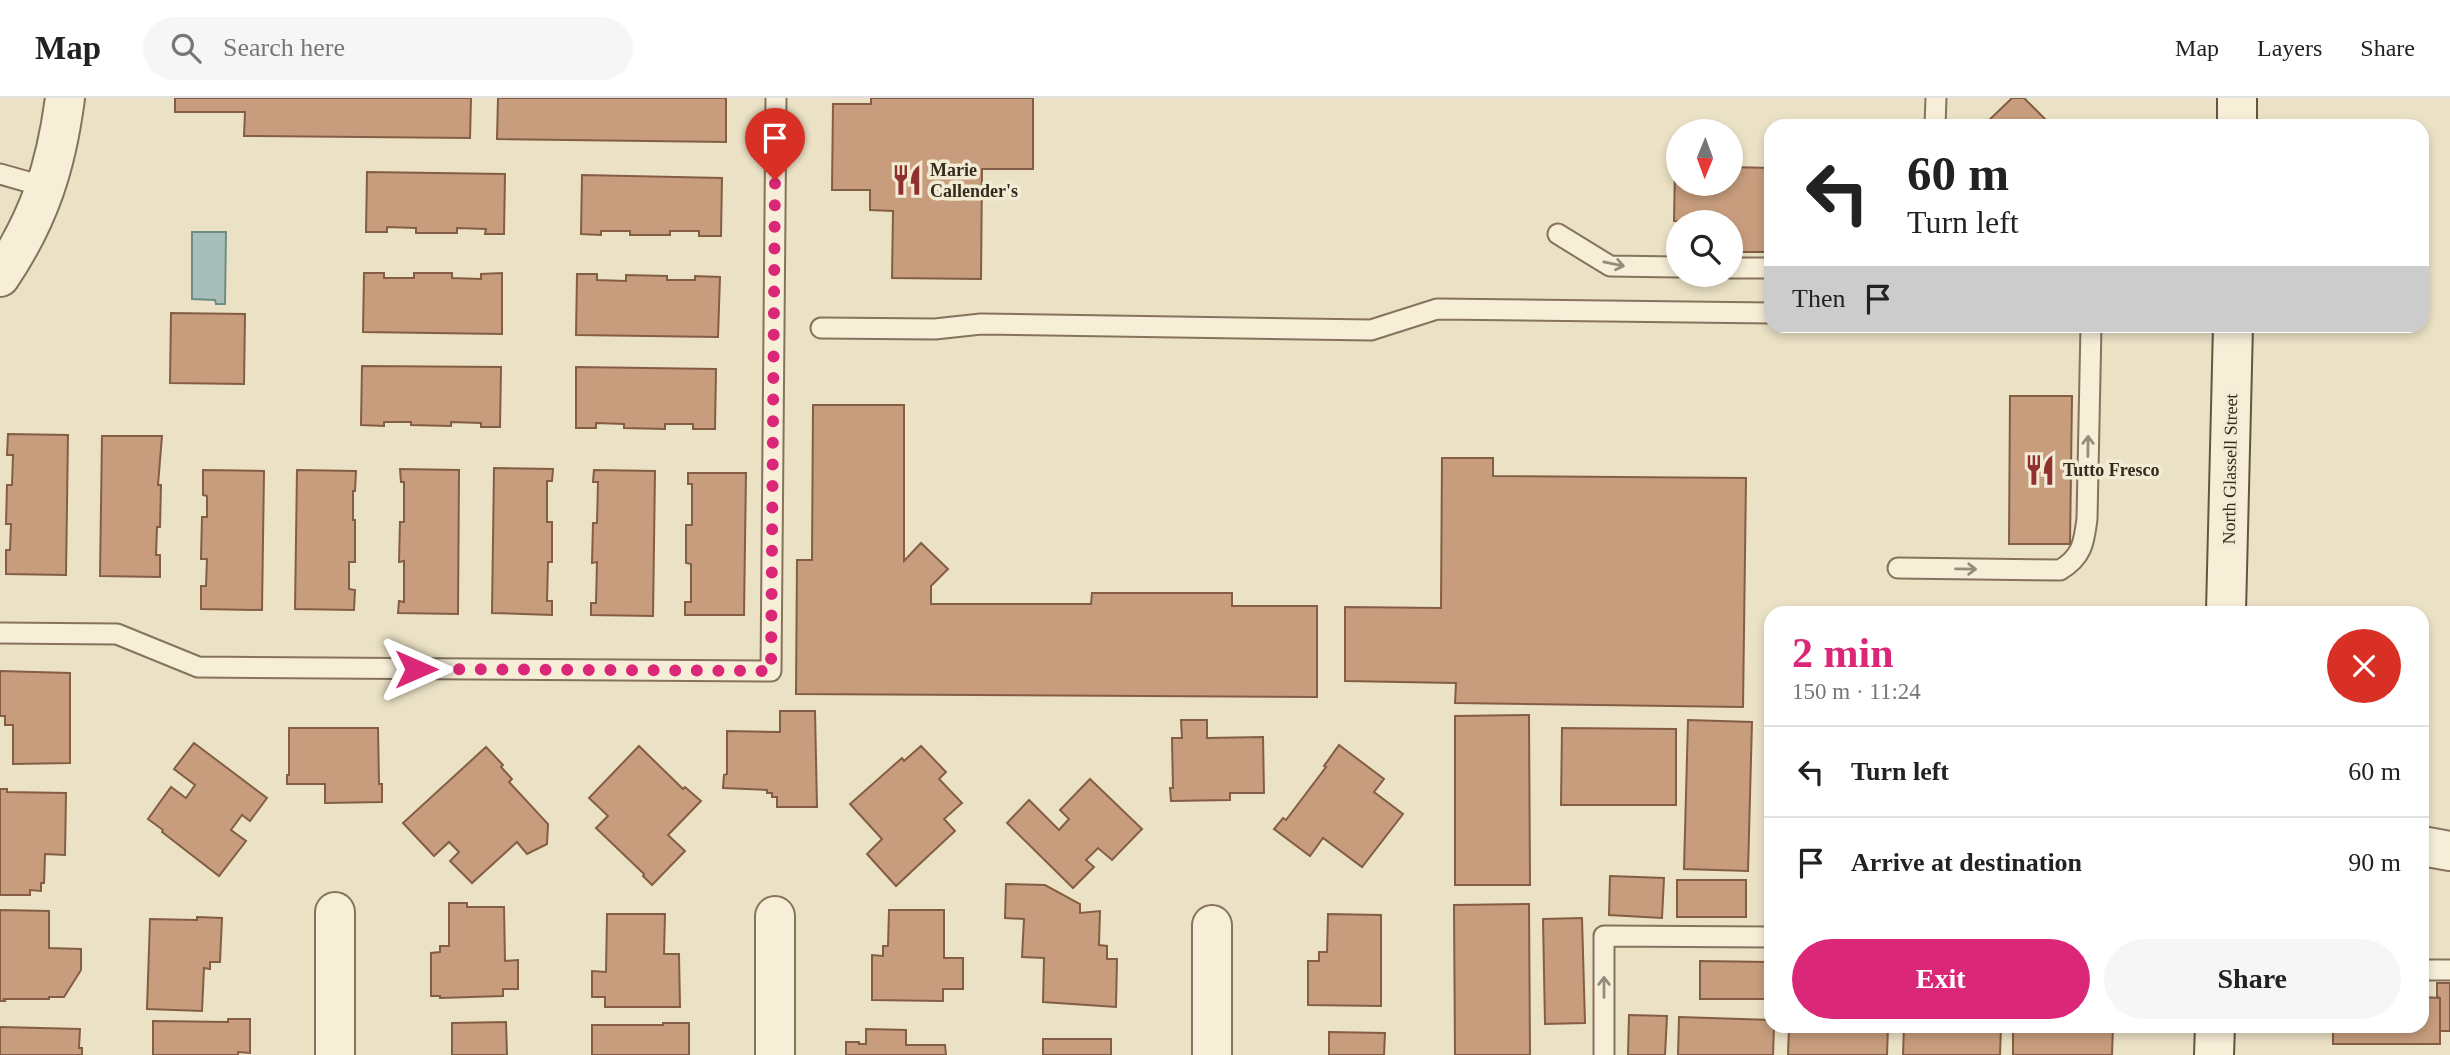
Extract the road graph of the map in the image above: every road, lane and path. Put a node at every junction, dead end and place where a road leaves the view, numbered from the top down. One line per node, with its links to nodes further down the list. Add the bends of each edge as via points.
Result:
1 (65, 98): 8 (street)
2 (776, 98): 20 (lane, via 771,671 198,667 117,634)
3 (1936, 98): 5 (lane)
4 (2238, 98): 6 (street)
5 (1935, 119)
6 (2237, 119)
7 (0, 174): 8 (lane)
8 (46, 187): 13 (street, via 18,250)
9 (1558, 234): 10 (lane, one-way to 10, via 1610,266)
10 (1666, 267)
11 (1743, 268): 12 (lane)
12 (1764, 268)
13 (0, 277)
14 (1764, 313): 15 (lane, via 1437,309 1371,330 981,324 935,329)
15 (821, 328)
16 (2091, 333): 18 (lane, one-way to 16, via 2060,570 2072,562 2084,543 2087,519)
17 (2233, 333): 19 (street, North Glassell Street)
18 (1898, 568)
19 (2226, 606)
20 (0, 633)
21 (2429, 847): 22 (street)
22 (2450, 851)
23 (335, 912): 30 (street)
24 (775, 916): 31 (street)
25 (1212, 925): 32 (street)
26 (1764, 937): 33 (lane, one-way to 26, via 1604,936)
27 (2429, 970): 28 (lane)
28 (2450, 970)
29 (2215, 1033): 34 (street)
30 (335, 1055)
31 (775, 1055)
32 (1212, 1055)
33 (1604, 1055)
34 (2214, 1055)

